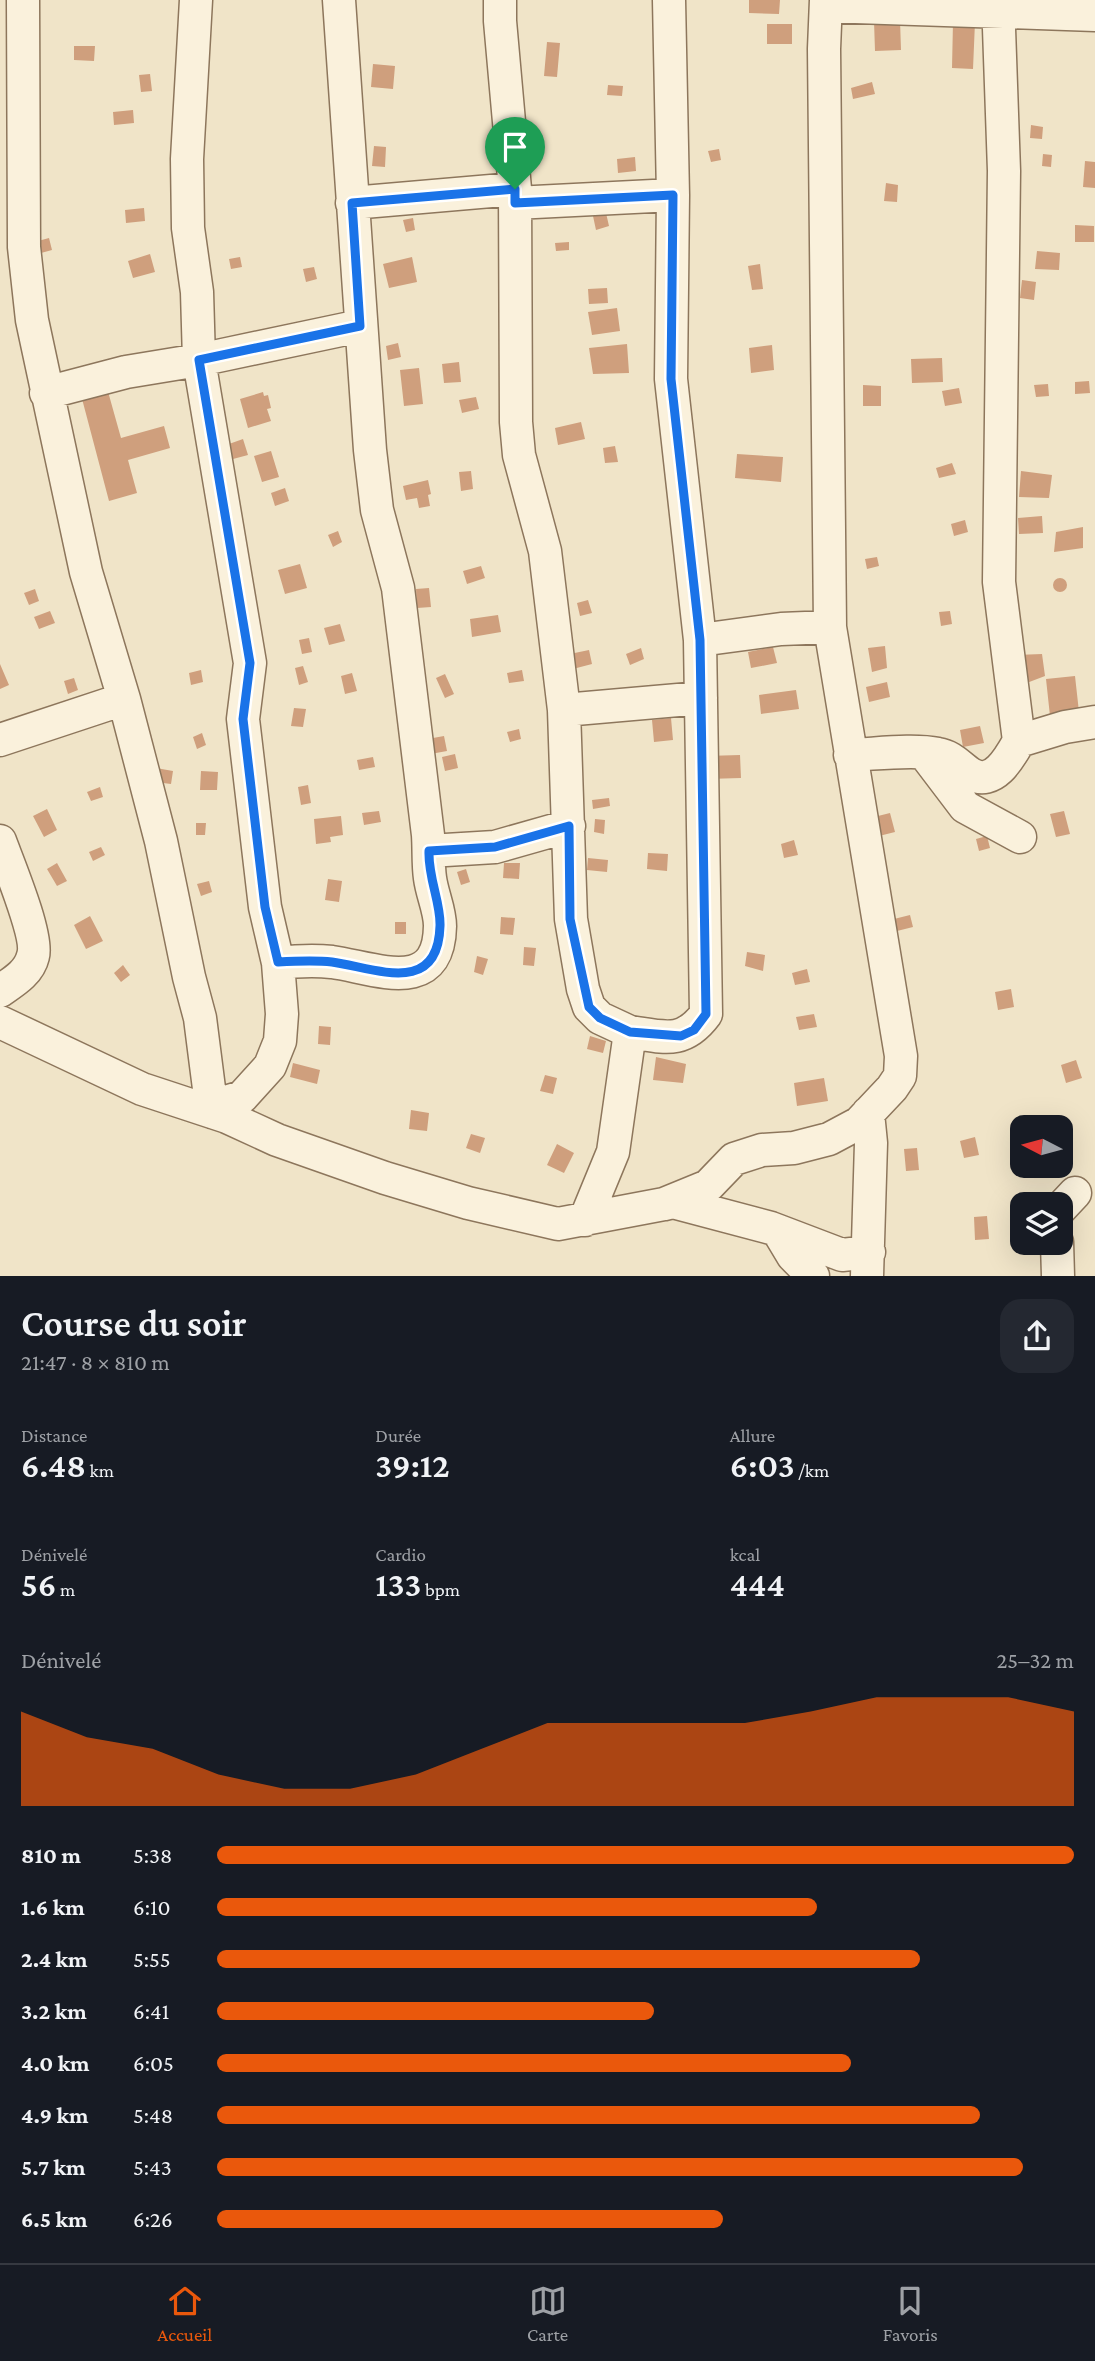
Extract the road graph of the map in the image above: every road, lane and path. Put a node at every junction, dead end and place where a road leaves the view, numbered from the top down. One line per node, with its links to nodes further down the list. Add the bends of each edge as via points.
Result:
1 (23, 0): 9 (street)
2 (195, 0): 14 (street, via 187,159)
3 (339, 0): 12 (street)
4 (500, 0): 11 (street)
5 (669, 0): 10 (street)
6 (826, 3): 7 (street); 16 (street)
7 (998, 6): 8 (street); 23 (street, via 1004,171 999,582)
8 (1095, 15)
9 (12, 60): 15 (street, via 26,283)
10 (673, 195): 11 (street); 17 (street, via 671,379)
11 (515, 196): 12 (street); 20 (street, via 519,455 545,551)
12 (352, 203): 13 (street)
13 (360, 326): 14 (street); 29 (street, via 377,510 398,588)
14 (199, 360): 15 (street, via 126,372); 30 (street, via 250,663 243,719 265,907)
15 (46, 393): 19 (street, via 86,572)
16 (830, 627): 17 (street); 25 (street)
17 (700, 640): 18 (street)
18 (701, 698): 20 (street); 33 (street, via 706,1014 694,1030 681,1036)
19 (124, 699): 22 (street); 34 (street, via 200,1018)
20 (564, 710): 26 (street)
21 (1095, 722): 23 (street)
22 (0, 740)
23 (1019, 741): 24 (street, via 997,772 982,777 946,756)
24 (924, 753): 25 (street); 27 (street, via 965,807)
25 (849, 755): 35 (street, via 901,1056 900,1076)
26 (569, 826): 29 (street, via 495,847); 33 (street, via 570,919 583,989 589,1007 600,1018)
27 (1020, 837)
28 (0, 841): 31 (street, via 33,937 34,955 24,973)
29 (429, 851): 30 (street, via 440,922 438,945 425,967 392,974 334,962)
30 (278, 962): 34 (street, via 282,1014 275,1056 242,1097)
31 (0, 991)
32 (0, 1022): 34 (street, via 142,1089)
33 (630, 1032): 37 (street, via 613,1152)
34 (212, 1109): 37 (street, via 277,1140 468,1203 558,1224)
35 (868, 1113): 36 (street, via 829,1139 734,1159 708,1186); 40 (street)
36 (664, 1204): 37 (street); 38 (street, via 673,1202)
37 (585, 1220)
38 (778, 1231): 40 (street); 41 (street, via 793,1256)
39 (1057, 1255): 42 (street)
40 (868, 1264)
41 (813, 1276)
42 (1058, 1276)

